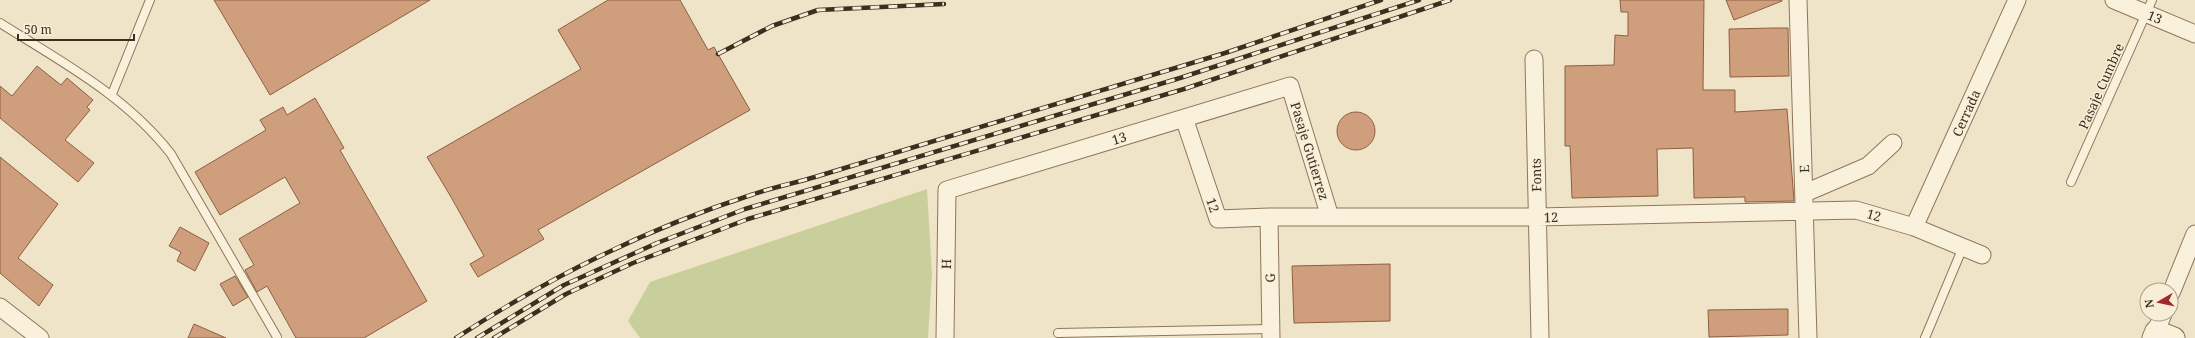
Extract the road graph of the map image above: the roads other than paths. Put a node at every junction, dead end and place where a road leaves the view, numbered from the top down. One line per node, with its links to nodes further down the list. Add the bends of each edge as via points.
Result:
1 (150, 0): 10 (lane)
2 (1798, 0): 15 (street, E)
3 (2017, 0): 20 (street, Cerrada)
4 (2114, 0): 5 (street, 13)
5 (2149, 7): 7 (street, 13); 13 (lane, Pasaje Cumbre)
6 (0, 23): 10 (lane)
7 (2195, 34)
8 (1534, 59): 19 (street, Fonts)
9 (1290, 86): 11 (street, 13); 18 (street, Pasaje Gutierrez)
10 (112, 94): 28 (lane, via 153,132 171,154)
11 (1184, 118): 14 (street, 13); 17 (street, 12, via 1218,219)
12 (1893, 143): 15 (street, via 1868,166)
13 (2071, 182)
14 (947, 190): 30 (street, H)
15 (1805, 193): 16 (street, E)
16 (1806, 211): 19 (street, 12); 20 (street, 12, via 1856,210); 32 (street, E)
17 (1269, 217): 18 (street, 12); 27 (street, G)
18 (1330, 217): 19 (street, 12)
19 (1537, 217): 31 (street, Fonts)
20 (1914, 227): 22 (street, 12)
21 (2195, 234): 24 (street)
22 (1963, 247): 23 (street, 12); 33 (lane)
23 (1982, 255)
24 (2175, 282)
25 (3, 315): 29 (street)
26 (1058, 333): 27 (lane)
27 (1270, 333)
28 (277, 337)
29 (40, 338)
30 (945, 338)
31 (1540, 338)
32 (1808, 338)
33 (1925, 338)

